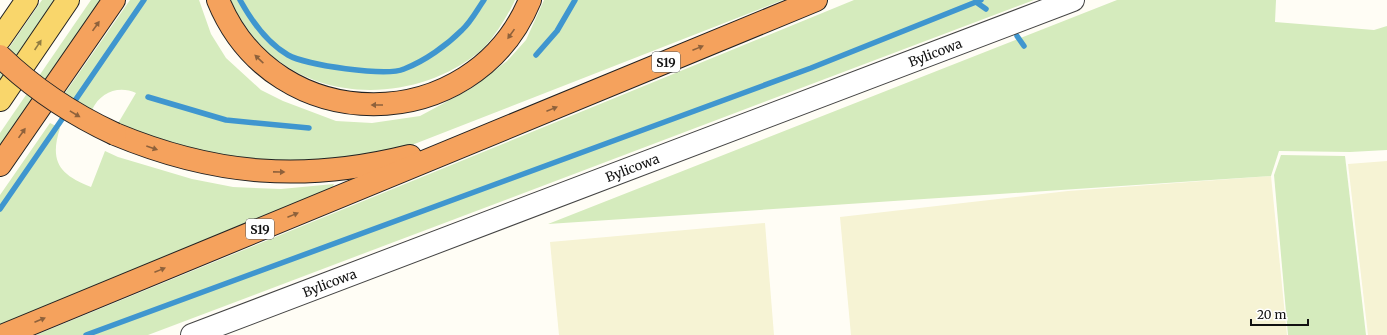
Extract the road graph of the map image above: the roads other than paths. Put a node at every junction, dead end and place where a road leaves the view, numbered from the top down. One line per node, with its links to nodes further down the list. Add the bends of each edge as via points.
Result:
1 (27, 0): 8 (main road)
2 (68, 0): 10 (main road, one-way to 2)
3 (114, 0): 12 (highway, one-way to 3)
4 (218, 0): 5 (highway, one-way to 4, via 519,23 504,44 470,76 425,98 385,105 340,102 310,92 286,80 261,61 242,41)
5 (530, 0)
6 (816, 0): 11 (highway, S19, one-way to 6)
7 (1073, 0): 14 (street, Bylicowa)
8 (0, 39)
9 (0, 56): 11 (highway, one-way to 11, bridge, via 46,95 79,116 115,134 176,156 211,164 272,172 313,172 395,159)
10 (0, 100)
11 (516, 123): 13 (highway, S19, one-way to 11)
12 (0, 165)
13 (4, 335)
14 (192, 335)

